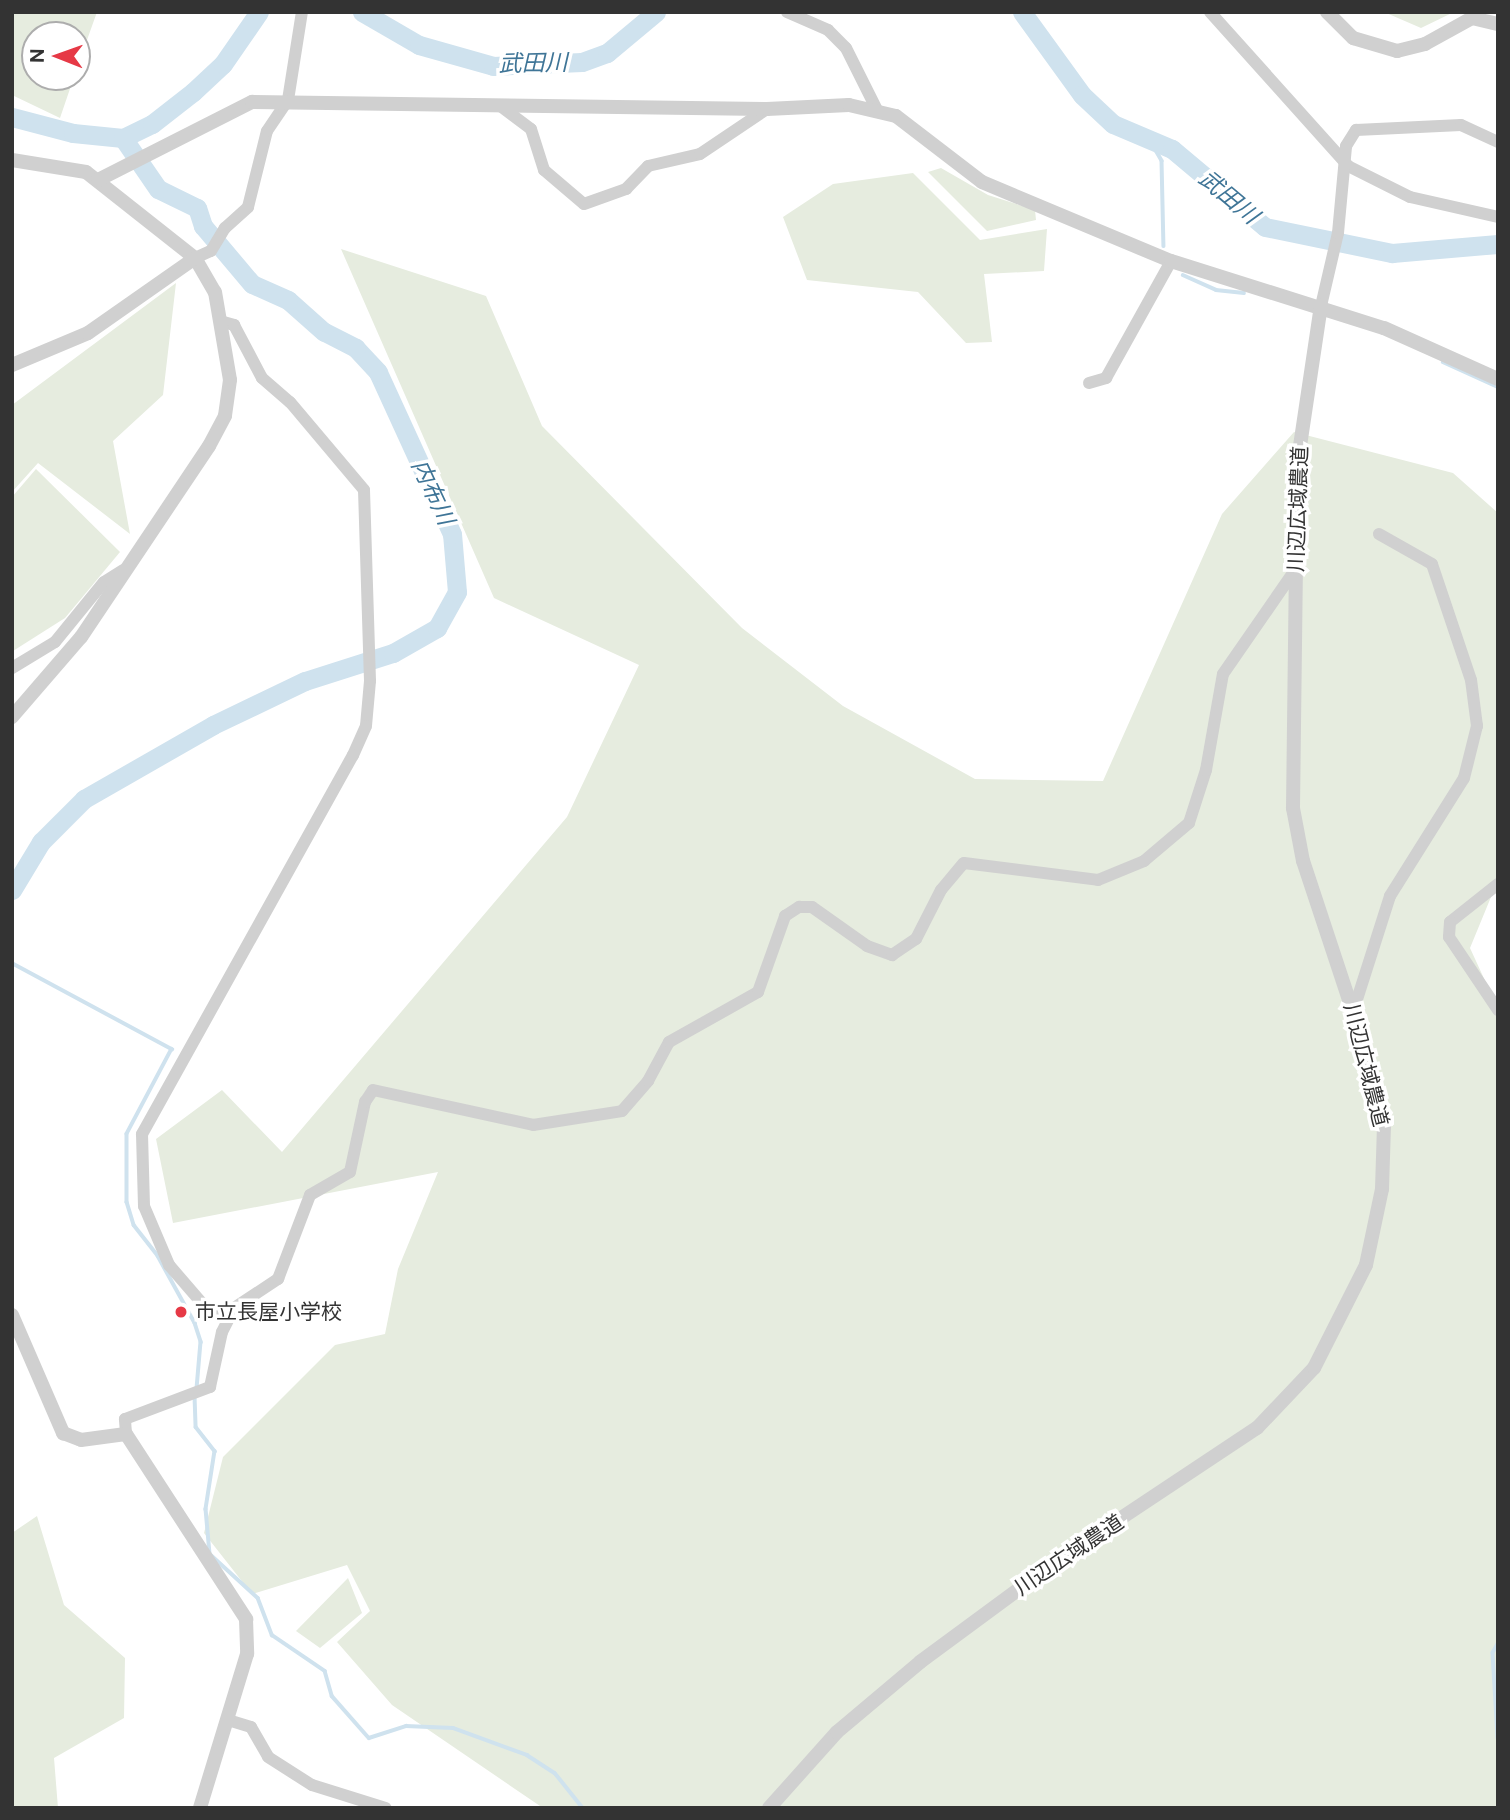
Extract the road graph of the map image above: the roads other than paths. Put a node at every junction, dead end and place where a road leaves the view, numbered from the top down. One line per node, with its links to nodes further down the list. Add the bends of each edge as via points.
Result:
1 (302, 12): 6 (street)
2 (786, 12): 9 (street, via 828,30 846,48)
3 (1209, 12): 12 (street)
4 (1327, 12): 5 (street, via 1353,38 1398,51 1425,44 1472,18)
5 (1498, 24)
6 (288, 100): 7 (street); 13 (street, via 252,102); 15 (street, via 267,131 248,207 225,228 211,251)
7 (499, 105): 8 (street); 8 (street, via 531,129 544,170 584,204 626,189 648,166 700,154)
8 (767, 109): 9 (street, via 849,105)
9 (877, 110): 16 (street, via 925,134 982,182)
10 (1498, 142): 12 (street, via 1468,125 1361,128 1346,146)
11 (12, 160): 13 (street, via 75,167)
12 (1348, 166): 14 (street, via 1410,197); 17 (street, via 1333,264)
13 (104, 177): 15 (street)
14 (1498, 217)
15 (195, 258): 18 (street, via 209,276); 19 (street, via 88,333)
16 (1171, 261): 17 (street); 21 (street, via 1106,378)
17 (1321, 306): 20 (street, via 1403,335); 24 (street, 川辺広域農道, via 1297,466)
18 (220, 321): 23 (street, via 230,380 225,416); 30 (street, via 234,325 262,378 290,402 364,490 370,681 366,726 353,755 142,1134 144,1206 169,1265 207,1309)
19 (12, 365)
20 (1498, 379)
21 (1089, 383)
22 (1379, 534): 29 (street, via 1433,564 1471,680 1477,726 1459,786 1390,896)
23 (122, 570): 25 (street, via 104,582 55,642); 26 (street, via 81,637)
24 (1295, 570): 29 (street, 川辺広域農道, via 1295,817 1303,861); 30 (street, via 1223,674 1206,770 1189,823 1144,861 1098,880 964,863 941,890 916,939 892,955 867,946 812,907 799,907 785,916 758,992 668,1042 648,1081 622,1111 533,1125 373,1090 365,1102 350,1172 310,1195 278,1279)
25 (12, 668)
26 (12, 717)
27 (1498, 884): 28 (street, via 1450,922 1449,937)
28 (1498, 1010)
29 (1353, 1012): 36 (street, 川辺広域農道, via 1384,1127 1382,1189 1366,1265 1314,1368 1236,1445 1064,1556 920,1662 837,1732)
30 (231, 1314): 32 (street, via 209,1387 125,1419)
31 (12, 1315): 32 (street, via 63,1433 81,1440)
32 (126, 1434): 33 (street, via 246,1619 247,1654)
33 (228, 1720): 34 (street); 35 (street, via 251,1727 268,1757 312,1785)
34 (200, 1808)
35 (386, 1808)
36 (769, 1808)

